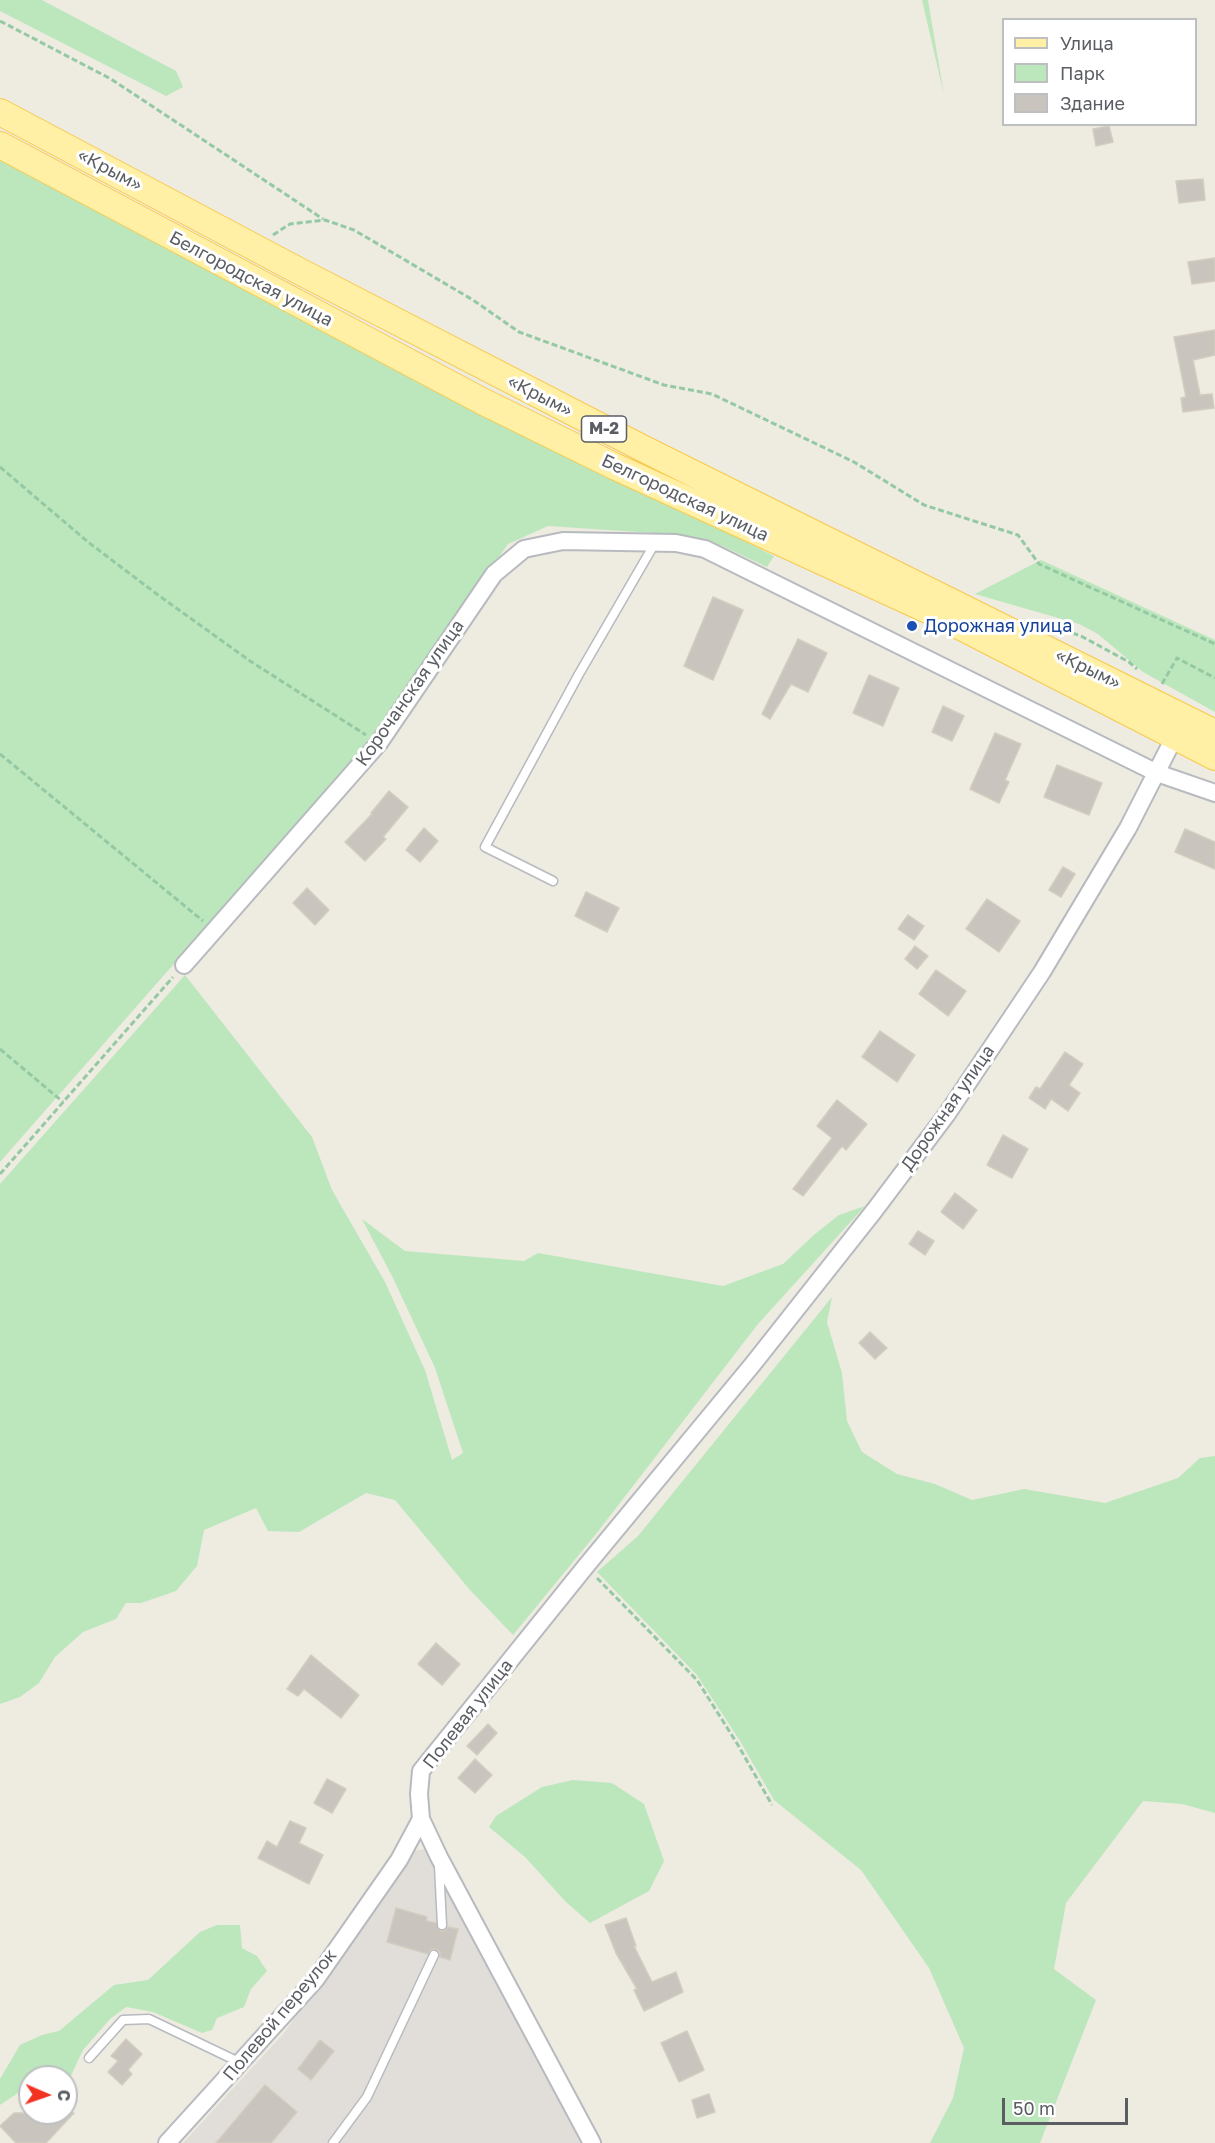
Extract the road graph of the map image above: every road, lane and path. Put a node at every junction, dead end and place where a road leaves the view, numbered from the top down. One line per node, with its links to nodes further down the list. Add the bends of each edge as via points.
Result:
1 (0, 21): 4 (path, via 111,79)
2 (0, 112): 5 (main road, «Крым» / М-2)
3 (0, 146): 6 (main road, Белгородская улица / М-2)
4 (325, 220): 5 (path, via 290,224); 9 (path, via 354,230 473,300 519,332 664,385 712,394 854,462 924,505 1018,535 1039,564)
5 (248, 244): 6 (main road); 12 (main road, «Крым» / М-2, via 656,455)
6 (230, 266): 13 (main road, Белгородская улица / М-2, via 482,402 932,612)
7 (0, 467): 14 (path, via 158,595 250,661)
8 (656, 543): 14 (street, Корочанская улица, via 563,541 524,549 494,574); 17 (street, via 705,549); 19 (lane, via 485,847)
9 (1215, 644)
10 (1177, 658): 11 (path)
11 (1215, 678)
12 (1215, 733)
13 (1175, 736): 16 (main road, Белгородская улица / М-2); 17 (street, Дорожная улица)
14 (379, 744): 20 (street, Корочанская улица)
15 (0, 754): 20 (path)
16 (1215, 757)
17 (1156, 773): 18 (street); 25 (street, Дорожная улица, via 1128,828 1042,972 946,1114)
18 (1215, 792)
19 (553, 881)
20 (214, 931): 21 (street, Корочанская улица)
21 (184, 965): 23 (path)
22 (0, 1049): 23 (path)
23 (63, 1102): 24 (path)
24 (0, 1174)
25 (753, 1364): 26 (street, Полевая улица)
26 (586, 1566): 27 (path, via 697,1680); 28 (street, Полевая улица, via 421,1771)
27 (772, 1805)
28 (421, 1819): 29 (street, Полевая улица); 33 (street, Полевой переулок, via 399,1860 316,1979)
29 (439, 1857): 30 (lane); 36 (street, Полевая улица)
30 (442, 1925)
31 (434, 1956): 35 (lane, via 367,2097)
32 (90, 2058): 33 (lane, via 123,2020 149,2019)
33 (241, 2063): 34 (street, Полевой переулок)
34 (167, 2143)
35 (333, 2143)
36 (592, 2143)

